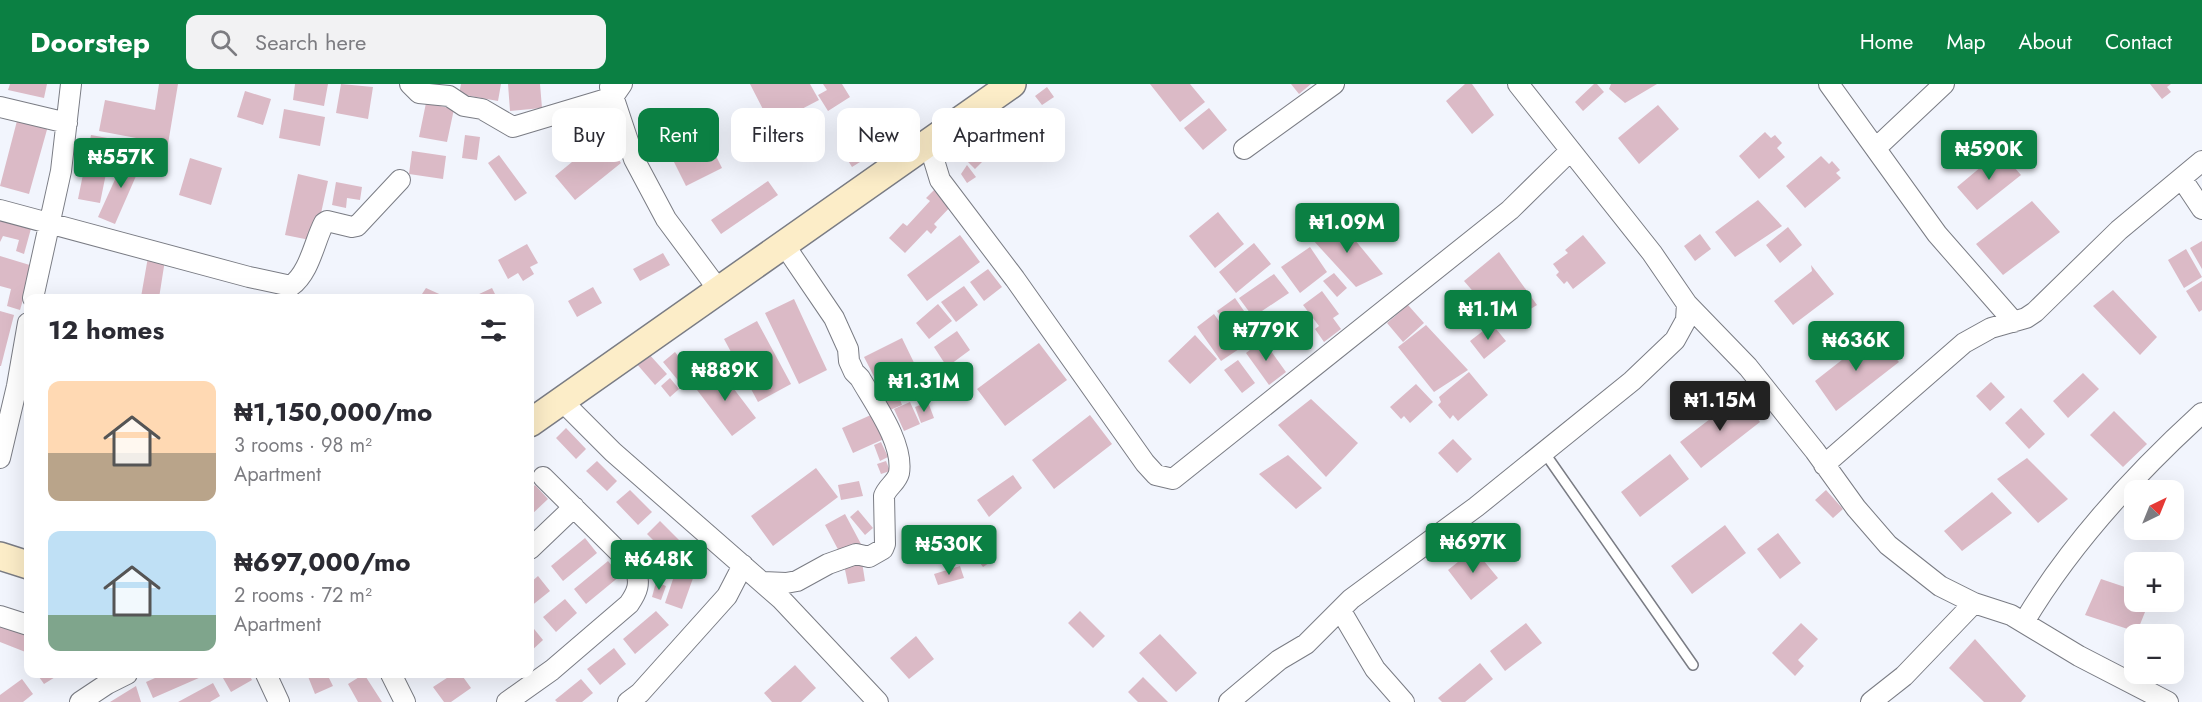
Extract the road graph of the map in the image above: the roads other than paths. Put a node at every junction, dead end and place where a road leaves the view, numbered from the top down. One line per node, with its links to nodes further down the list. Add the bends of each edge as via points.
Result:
1 (71, 84): 10 (street)
2 (410, 84): 8 (street, via 419,93 449,96 513,127)
3 (1012, 84): 11 (main road)
4 (1334, 84): 13 (street)
5 (1518, 84): 14 (street)
6 (1829, 84): 12 (street)
7 (1944, 84): 12 (street)
8 (615, 88): 22 (street, via 634,159 666,219)
9 (0, 107): 10 (street)
10 (67, 123): 20 (street)
11 (929, 144): 14 (street, via 940,180 1140,456 1156,475 1173,479 1510,210); 21 (main road)
12 (1876, 148): 25 (street, via 1937,234)
13 (1244, 149)
14 (1570, 151): 24 (street, via 1652,253)
15 (2202, 161): 16 (street)
16 (2182, 178): 18 (street); 25 (street, via 2119,230 2035,312)
17 (400, 180): 20 (street, via 357,226 324,223 298,280 291,285)
18 (2202, 209)
19 (0, 210): 20 (street)
20 (51, 223): 23 (street)
21 (783, 243): 22 (main road); 39 (street, via 834,318 848,349 849,361 896,443 899,473 884,496 883,549 869,558 856,554 847,557 786,584)
22 (718, 289): 27 (main road)
23 (34, 294)
24 (1687, 304): 31 (street, via 1686,320 1675,340 1632,381); 32 (street, via 1748,367)
25 (2014, 322): 32 (street, via 1991,328 1964,343)
26 (24, 342): 30 (street)
27 (562, 401): 29 (main road); 38 (street)
28 (2202, 413): 43 (street, via 2108,506 2039,596)
29 (534, 420)
30 (1, 448)
31 (1544, 452): 41 (street, via 1351,599); 45 (lane)
32 (1824, 465): 40 (street, via 1887,545 1940,586)
33 (543, 477): 34 (street)
34 (574, 507): 35 (street); 52 (street, via 636,569 637,593 552,670)
35 (534, 545)
36 (0, 556): 37 (main road)
37 (24, 564)
38 (743, 565): 39 (street); 53 (street, via 727,596 708,619)
39 (763, 582): 54 (street)
40 (1974, 603): 43 (street); 57 (street, via 1904,676)
41 (1341, 611): 55 (street, via 1306,644 1279,660); 56 (street, via 1375,669)
42 (0, 616): 44 (street)
43 (2024, 622): 58 (street, via 2079,657)
44 (24, 624)
45 (1693, 665)
46 (269, 678): 50 (street)
47 (393, 678): 51 (street)
48 (102, 679): 49 (street)
49 (80, 702)
50 (279, 702)
51 (405, 702)
52 (507, 702)
53 (628, 702)
54 (878, 702)
55 (1228, 702)
56 (1404, 702)
57 (1871, 702)
58 (2168, 702)

